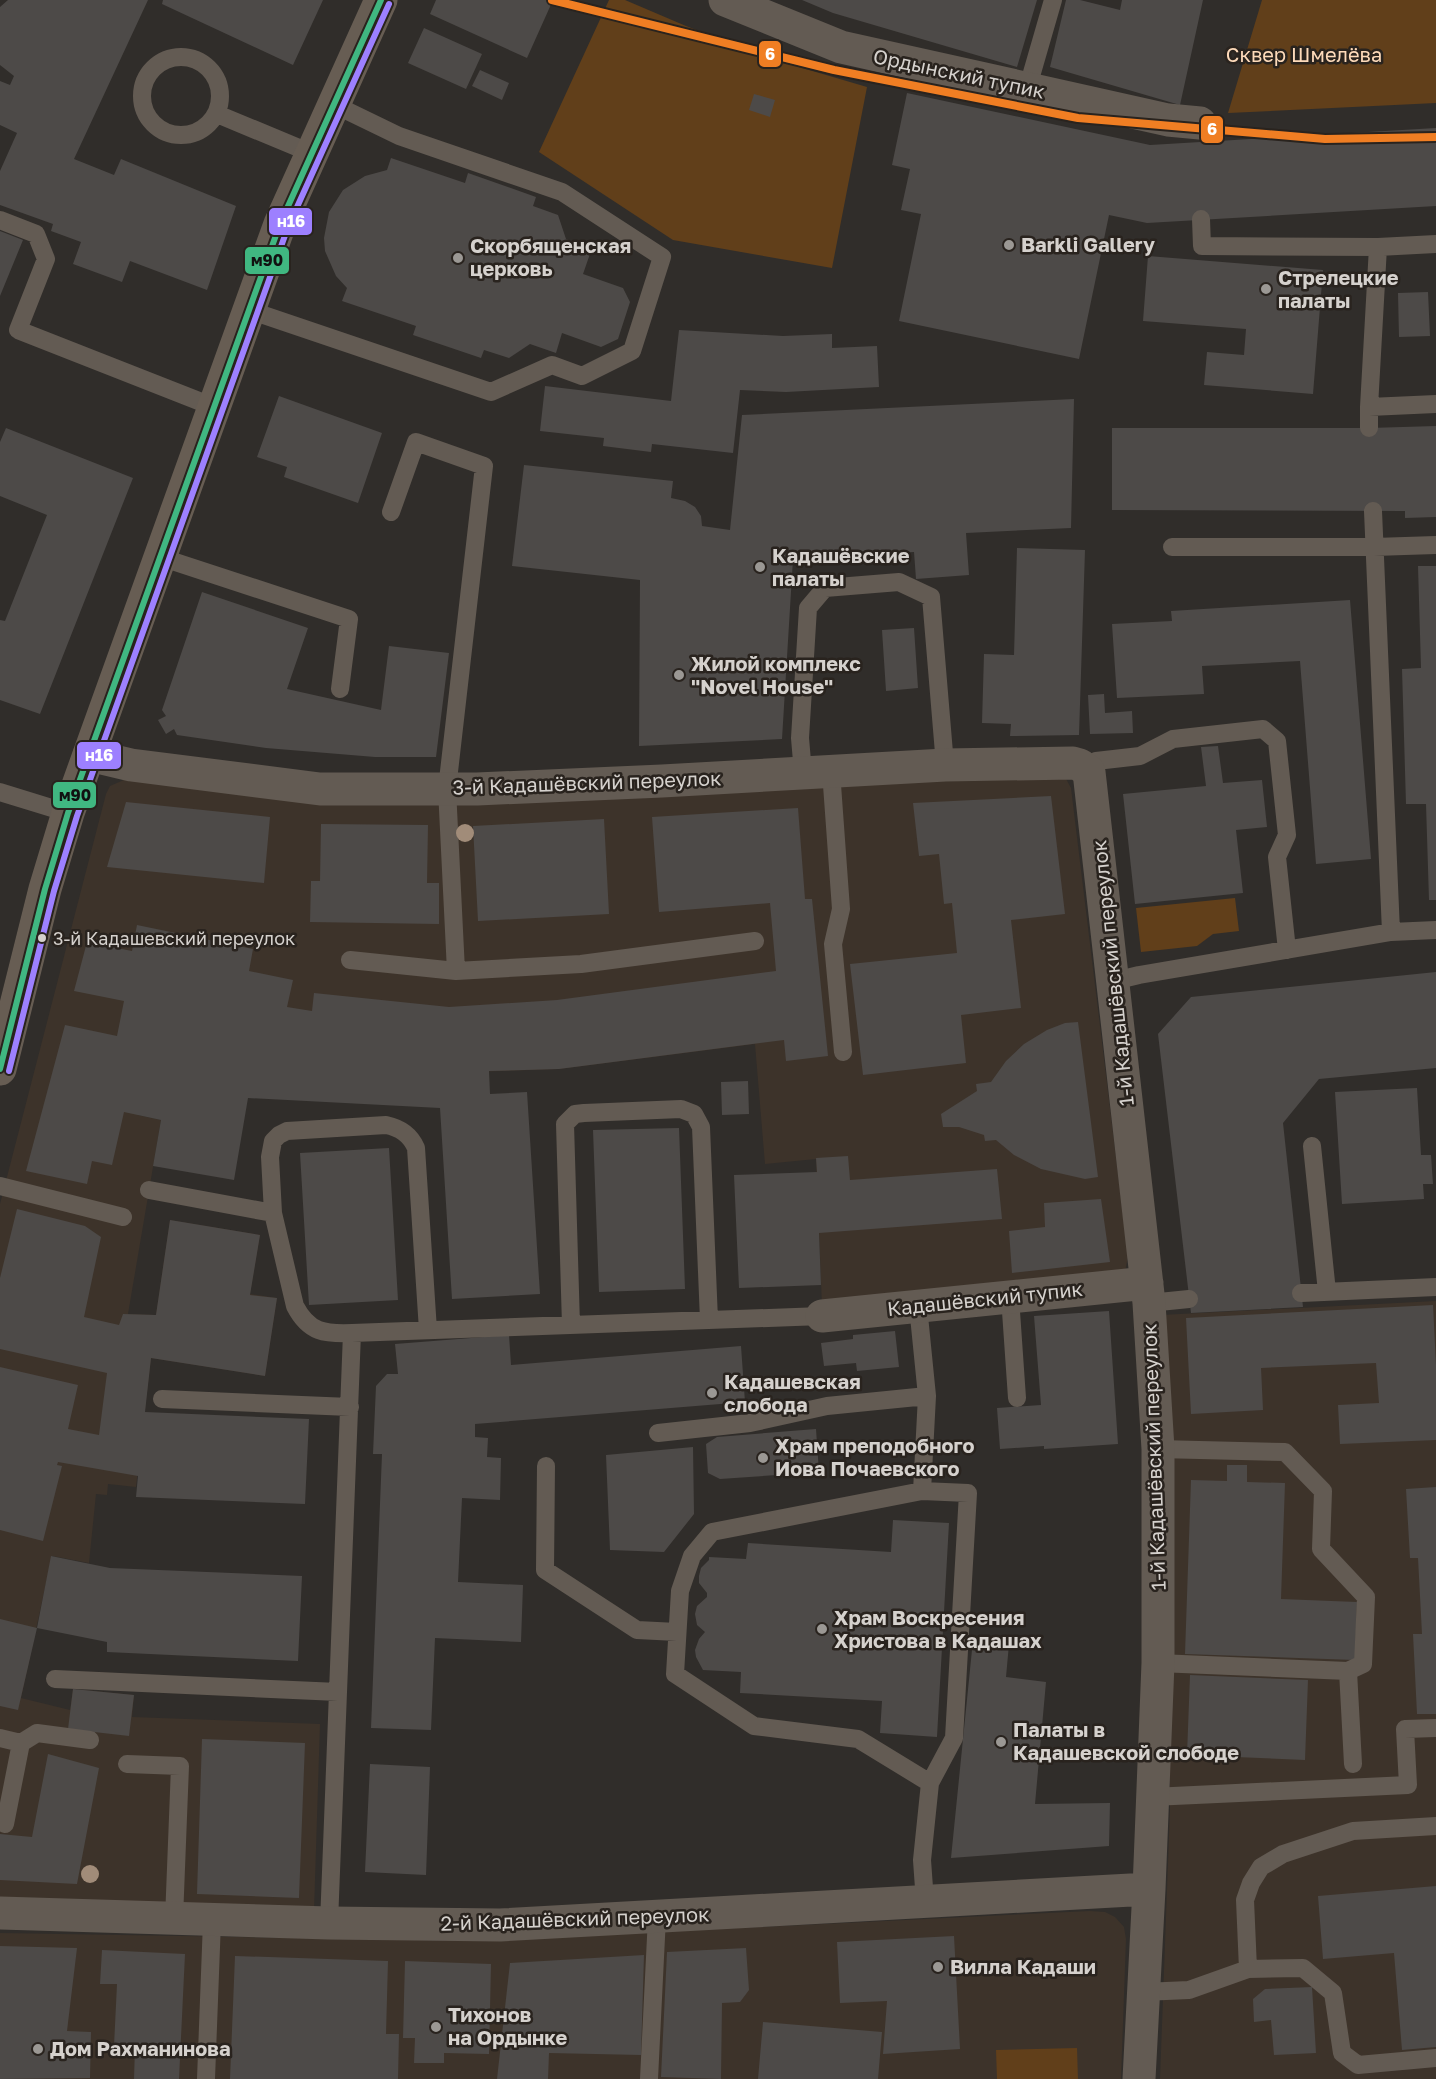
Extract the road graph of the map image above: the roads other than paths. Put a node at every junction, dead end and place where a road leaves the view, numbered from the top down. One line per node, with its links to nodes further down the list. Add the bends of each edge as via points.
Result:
1 (381, 0): 5 (main road)
2 (725, 0): 4 (street, Ордынский тупик, via 841,47)
3 (1053, 0): 4 (lane)
4 (1027, 90): 7 (street, Ордынский тупик, via 1168,120)
5 (333, 104): 8 (main road); 13 (lane, via 399,136 562,192 662,257 632,351 582,376 552,365 491,392)
6 (217, 114): 6 (lane, via 219,84 211,70 199,61 169,59 146,78 142,93 144,109 164,132 178,136 194,134 207,127); 8 (lane)
7 (1199, 132)
8 (311, 153): 13 (main road)
9 (1201, 219): 12 (lane, via 1202,246)
10 (0, 220): 15 (lane, via 36,234 46,259 18,330)
11 (1436, 244): 12 (lane)
12 (1378, 246): 16 (lane)
13 (249, 310): 15 (main road)
14 (1436, 404): 16 (lane)
15 (214, 406): 23 (main road)
16 (1368, 407): 17 (lane)
17 (1370, 428)
18 (1373, 511): 22 (lane)
19 (391, 512): 29 (lane, via 416,442 484,466)
20 (1436, 545): 22 (lane)
21 (1172, 547): 22 (lane)
22 (1374, 547): 33 (lane)
23 (160, 556): 24 (lane, via 349,620); 25 (main road)
24 (340, 689)
25 (89, 754): 29 (street, 3-й Кадашёвский переулок, via 131,765 320,789); 31 (main road)
26 (945, 765): 27 (street, 3-й Кадашёвский переулок, via 1073,763); 28 (street, 3-й Кадашёвский переулок); 28 (lane, via 931,597 899,582 825,588 808,608 801,738)
27 (1086, 768): 35 (lane, via 1096,761 1140,756 1173,739 1263,729 1277,741 1287,835 1277,857); 38 (street, 1-й Кадашёвский переулок, via 1091,777)
28 (817, 772): 29 (street, 3-й Кадашёвский переулок); 39 (lane, via 841,909 833,944)
29 (447, 789): 37 (lane)
30 (0, 792): 31 (lane)
31 (68, 813): 40 (main road)
32 (1436, 930): 33 (lane)
33 (1391, 932): 35 (lane)
34 (755, 941): 37 (lane, via 581,964)
35 (1287, 950): 38 (lane)
36 (350, 960): 37 (lane)
37 (456, 971)
38 (1114, 981): 48 (street, 1-й Кадашёвский переулок)
39 (843, 1052)
40 (0, 1068)
41 (1312, 1146): 47 (lane)
42 (0, 1186): 45 (lane)
43 (149, 1190): 44 (lane)
44 (273, 1213): 56 (lane, via 270,1149 279,1135 287,1131 386,1125 406,1133 416,1148); 57 (lane, via 295,1306 302,1318 320,1331)
45 (123, 1217)
46 (1436, 1287): 47 (lane)
47 (1327, 1292): 49 (lane)
48 (1148, 1293): 50 (street, Кадашёвский тупик); 51 (lane); 63 (street, 1-й Кадашёвский переулок)
49 (1301, 1293)
50 (1010, 1297): 52 (street, Кадашёвский тупик); 59 (lane)
51 (1189, 1299)
52 (918, 1306): 53 (street, Кадашёвский тупик); 58 (lane)
53 (822, 1316): 54 (lane)
54 (709, 1320): 55 (lane); 55 (lane, via 701,1127 689,1111 649,1110 574,1114 565,1124)
55 (571, 1325): 56 (lane)
56 (428, 1330): 57 (lane)
57 (352, 1333): 61 (lane)
58 (927, 1396): 62 (lane, via 826,1406 750,1423); 65 (lane)
59 (1017, 1398)
60 (162, 1399): 61 (lane)
61 (350, 1407): 70 (lane)
62 (658, 1433)
63 (1158, 1449): 67 (street, 1-й Кадашёвский переулок); 68 (lane, via 1285,1452 1323,1491 1321,1549 1366,1598 1363,1664)
64 (546, 1466): 66 (lane, via 545,1570 637,1630)
65 (922, 1491): 66 (lane, via 712,1532 692,1556 680,1591); 77 (lane, via 968,1493 954,1738)
66 (677, 1632): 77 (lane, via 675,1674 754,1725 858,1739)
67 (1158, 1664): 68 (lane); 78 (street, 1-й Кадашёвский переулок)
68 (1348, 1671): 76 (lane)
69 (55, 1679): 70 (lane)
70 (338, 1692): 87 (lane)
71 (1436, 1728): 78 (lane, via 1405,1730 1408,1785)
72 (0, 1738): 74 (lane)
73 (90, 1740): 74 (lane, via 37,1733)
74 (21, 1743): 79 (lane)
75 (127, 1764): 85 (lane, via 180,1766)
76 (1353, 1764)
77 (930, 1783): 82 (lane, via 922,1860)
78 (1152, 1797): 81 (street, 1-й Кадашёвский переулок)
79 (5, 1824)
80 (1436, 1826): 88 (lane, via 1353,1831 1282,1854 1261,1867 1245,1900)
81 (1149, 1889): 82 (street, 2-й Кадашёвский переулок); 89 (street, 1-й Кадашёвский переулок)
82 (925, 1902): 84 (street, 2-й Кадашёвский переулок)
83 (0, 1913): 85 (street, 2-й Кадашёвский переулок)
84 (657, 1917): 87 (street, 2-й Кадашёвский переулок, via 500,1925); 92 (lane)
85 (174, 1919): 86 (street, 2-й Кадашёвский переулок)
86 (212, 1921): 87 (street, 2-й Кадашёвский переулок); 91 (lane)
87 (329, 1923)
88 (1248, 1969): 89 (lane, via 1189,1990); 90 (lane, via 1303,1968 1334,1993 1342,2053 1358,2065)
89 (1143, 1992): 93 (street, 1-й Кадашёвский переулок)
90 (1436, 2058)
91 (206, 2079)
92 (649, 2079)
93 (1138, 2079)

